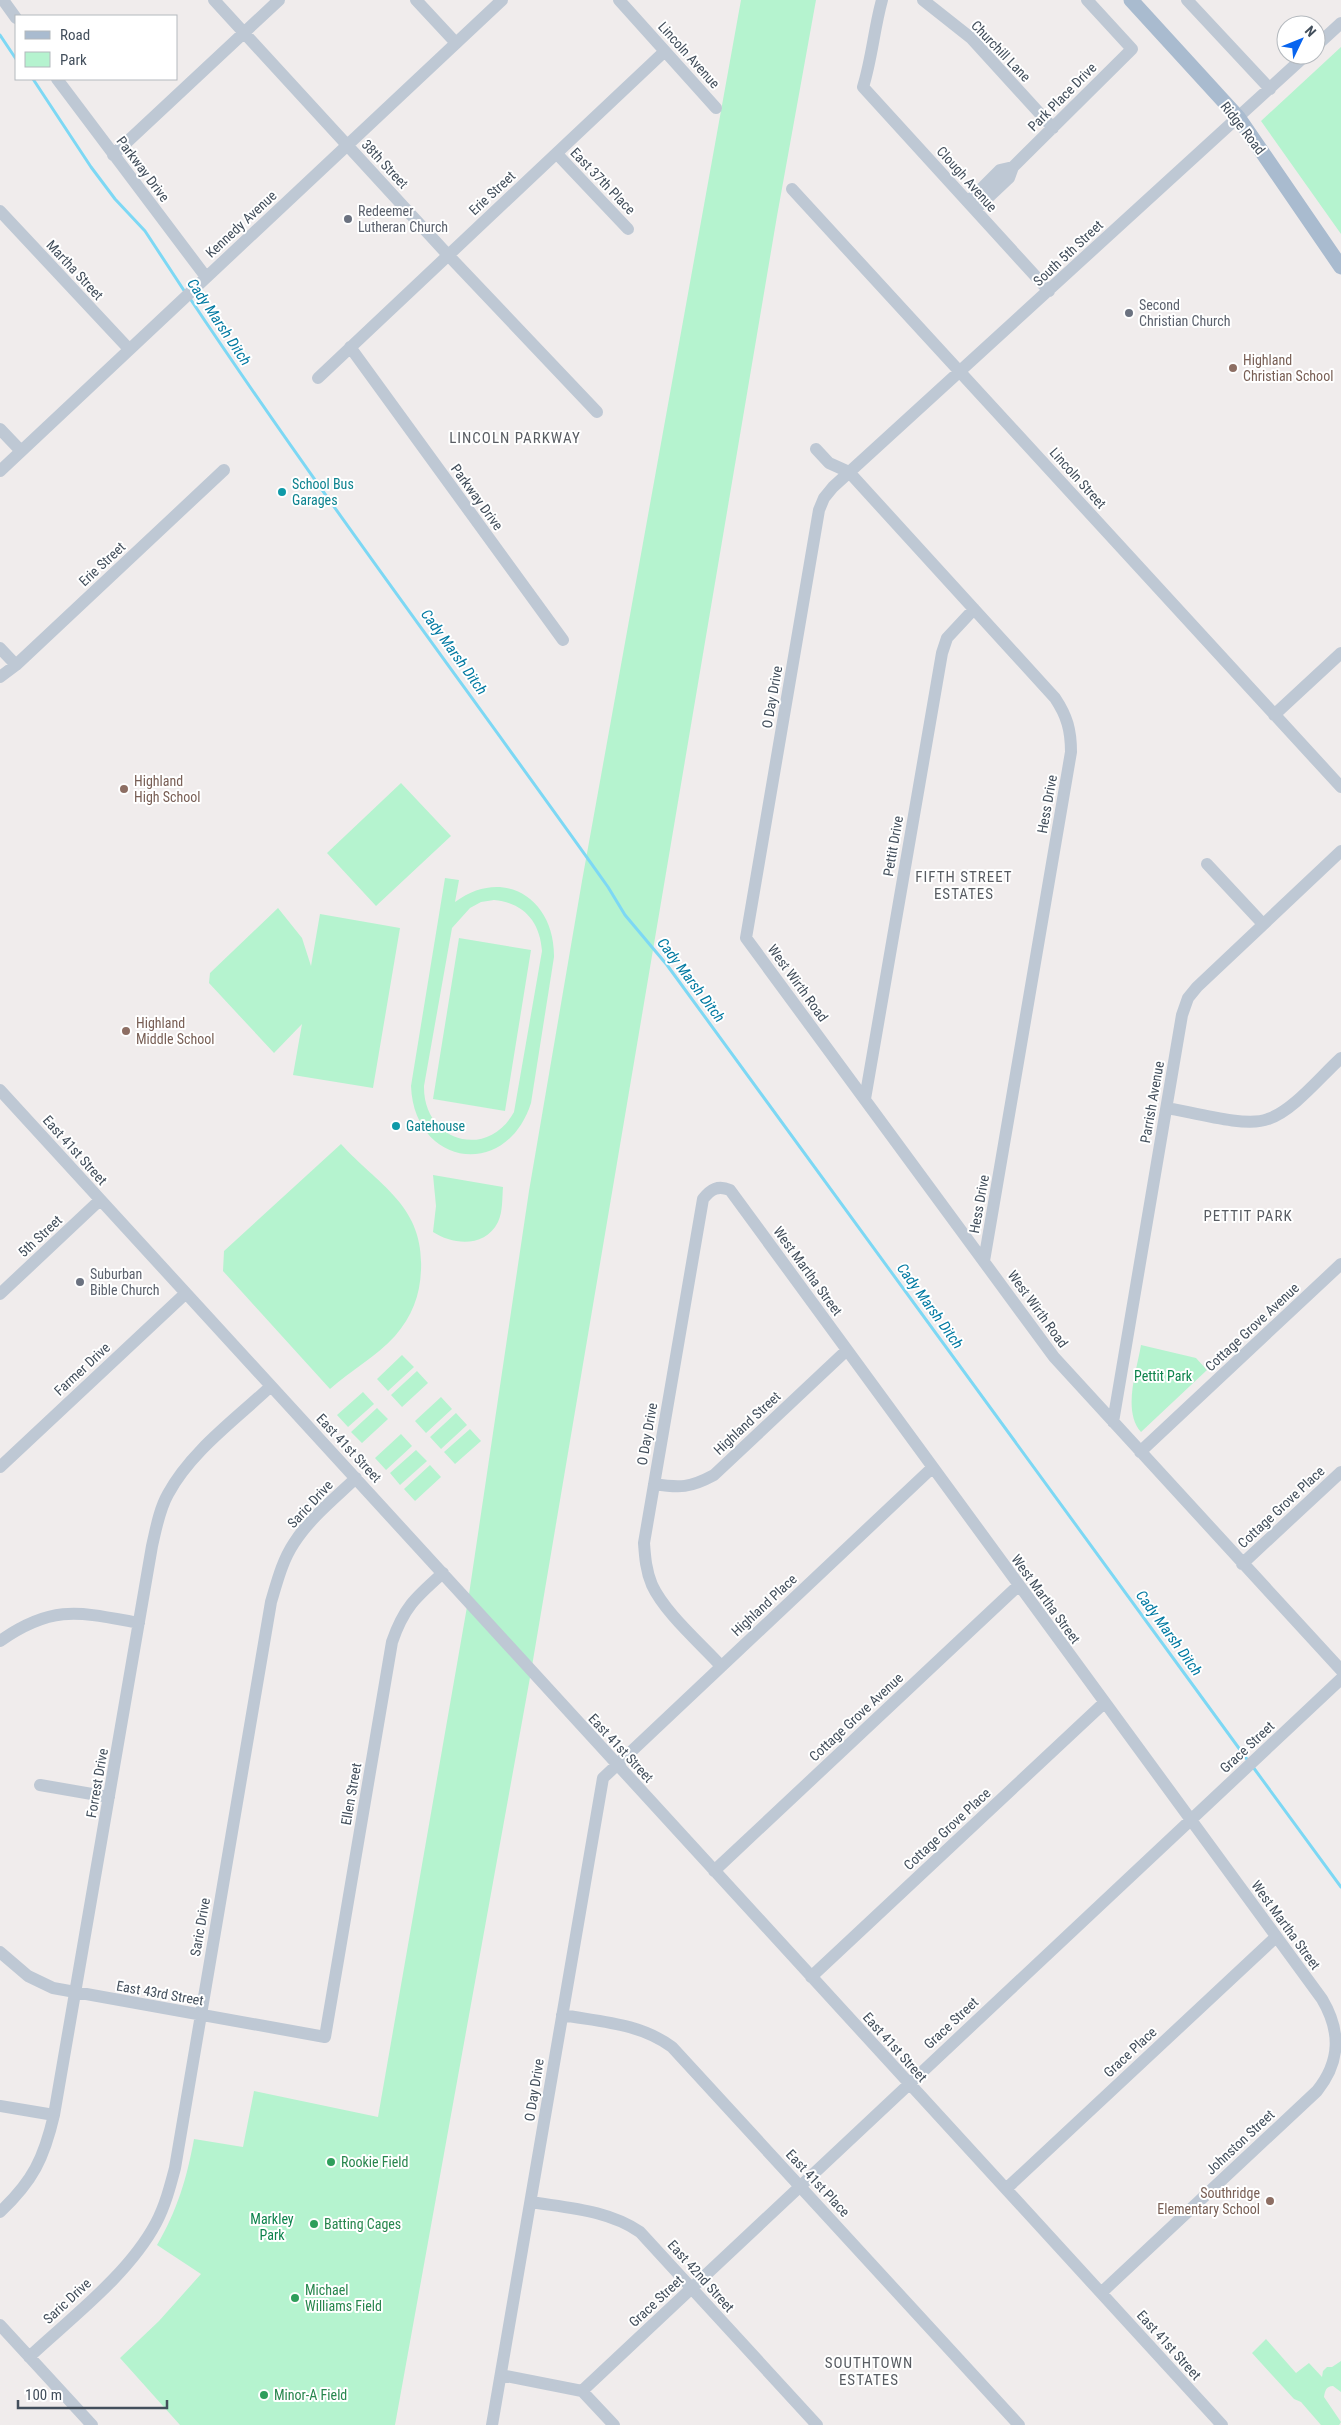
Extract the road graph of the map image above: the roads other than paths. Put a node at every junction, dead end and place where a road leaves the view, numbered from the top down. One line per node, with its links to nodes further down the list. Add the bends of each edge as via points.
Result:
1 (3, 0): 12 (street)
2 (214, 0): 14 (street, 38th Street)
3 (278, 0): 14 (street)
4 (416, 0): 16 (street)
5 (502, 0): 16 (street, Kennedy Avenue)
6 (618, 0): 17 (street, Lincoln Avenue)
7 (882, 0): 28 (street, Clough Avenue, via 863,87)
8 (923, 0): 23 (street, Churchill Lane, via 971,38)
9 (1087, 0): 23 (street, Park Place Drive, via 1132,49)
10 (1131, 0): 22 (main road, Ridge Road)
11 (1187, 0): 20 (street)
12 (15, 17)
13 (1341, 23): 15 (street)
14 (244, 32): 24 (street, 38th Street); 26 (street)
15 (1326, 37)
16 (456, 43): 24 (street, Kennedy Avenue)
17 (666, 51): 21 (street, Lincoln Avenue); 25 (street, Erie Street)
18 (1295, 65): 20 (street, South 5th Street)
19 (58, 80): 26 (street, Parkway Drive)
20 (1270, 89): 22 (street, South 5th Street)
21 (716, 108)
22 (1238, 118): 32 (main road, Ridge Road); 34 (street, South 5th Street)
23 (1052, 128): 28 (street, Park Place Drive, via 1013,167 1000,170)
24 (348, 146): 31 (street, 38th Street); 33 (street, Kennedy Avenue)
25 (556, 154): 30 (street, East 37th Place); 31 (street, Erie Street)
26 (113, 156): 33 (street, Parkway Drive)
27 (792, 189): 37 (street, Lincoln Street)
28 (972, 206): 34 (street, Clough Avenue)
29 (0, 212): 36 (street, Martha Street)
30 (628, 229)
31 (448, 255): 35 (street, Erie Street); 39 (street, 38th Street)
32 (1341, 267)
33 (206, 277): 36 (street, Kennedy Avenue)
34 (1049, 291): 37 (street, South 5th Street)
35 (350, 347): 38 (street, Erie Street); 47 (street, Parkway Drive)
36 (129, 349): 42 (street, Kennedy Avenue)
37 (960, 371): 45 (street, South 5th Street); 52 (street, Lincoln Street)
38 (318, 378)
39 (598, 412)
40 (0, 429): 42 (street)
41 (816, 449): 45 (street, Hess Drive, via 829,463)
42 (21, 451): 44 (street, Kennedy Avenue)
43 (224, 470): 50 (street, Erie Street)
44 (0, 471)
45 (849, 472): 46 (street, Hess Drive); 57 (street, O Day Drive, via 824,498 819,510)
46 (974, 609): 60 (street, Pettit Drive, via 947,638 942,652); 64 (street, Hess Drive, via 1055,698 1066,714 1071,733 1071,752)
47 (562, 640)
48 (0, 648): 50 (street)
49 (1341, 653): 52 (street)
50 (16, 665): 51 (street, Erie Street)
51 (0, 677)
52 (1274, 715): 53 (street, Lincoln Street)
53 (1341, 787)
54 (1341, 851): 56 (street, Parrish Avenue)
55 (1207, 864): 56 (street)
56 (1263, 924): 61 (street, Parrish Avenue, via 1188,998 1182,1015)
57 (746, 938): 60 (street, West Wirth Road)
58 (1341, 1058): 61 (street, via 1284,1111 1268,1120 1250,1123)
59 (2, 1096): 63 (street, East 41st Street)
60 (865, 1099): 64 (street, West Wirth Road)
61 (1167, 1108): 70 (street, Parrish Avenue)
62 (715, 1188): 68 (street, West Martha Street, via 730,1190); 76 (street, O Day Drive, via 703,1199)
63 (100, 1200): 66 (street, East 41st Street); 67 (street, 5th Street)
64 (984, 1261): 70 (street, West Wirth Road, via 1054,1357)
65 (1341, 1264): 71 (street, Cottage Grove Avenue)
66 (186, 1293): 69 (street, East 41st Street); 72 (street, Farmer Drive)
67 (0, 1294)
68 (847, 1350): 73 (street, West Martha Street); 76 (street, Highland Street, via 714,1475 696,1485)
69 (271, 1386): 75 (street, East 41st Street); 80 (street, Forrest Drive, via 198,1455 167,1495 152,1546)
70 (1113, 1422): 71 (street, West Wirth Road)
71 (1140, 1452): 77 (street, West Wirth Road)
72 (0, 1467)
73 (932, 1468): 79 (street, West Martha Street); 82 (street, Highland Place)
74 (1341, 1472): 77 (street, Cottage Grove Place)
75 (356, 1478): 78 (street, East 41st Street); 96 (street, Saric Drive, via 311,1521 293,1545 281,1569 271,1602)
76 (654, 1484): 82 (street, O Day Drive, via 644,1543 646,1567 664,1604)
77 (1242, 1564): 83 (street, West Wirth Road)
78 (443, 1573): 86 (street, East 41st Street); 97 (street, Ellen Street, via 411,1602 400,1619 392,1642)
79 (1018, 1586): 85 (street, West Martha Street); 90 (street, Cottage Grove Avenue)
80 (139, 1623): 81 (street, via 80,1613 50,1616 23,1625); 88 (street, Forrest Drive)
81 (0, 1642)
82 (721, 1666): 86 (street, Highland Place)
83 (1341, 1670)
84 (1341, 1679): 89 (street, Grace Street)
85 (1104, 1703): 89 (street, West Martha Street); 93 (street, Cottage Grove Place)
86 (616, 1764): 90 (street, East 41st Street); 95 (street, O Day Drive, via 603,1778)
87 (40, 1785): 88 (street)
88 (110, 1797): 94 (street, Forrest Drive)
89 (1191, 1820): 91 (street, West Martha Street); 99 (street, Grace Street)
90 (714, 1871): 93 (street, East 41st Street)
91 (1276, 1937): 98 (street, West Martha Street, via 1329,2012); 103 (street, Grace Place)
92 (0, 1952): 94 (street, East 43rd Street, via 28,1976)
93 (811, 1977): 99 (street, East 41st Street)
94 (76, 1994): 96 (street, East 43rd Street); 101 (street, Forrest Drive)
95 (562, 2014): 102 (street, East 41st Place, via 636,2028 655,2035 672,2048); 104 (street, O Day Drive)
96 (200, 2016): 97 (street, East 43rd Street); 109 (street, Saric Drive, via 175,2168 156,2223 118,2274)
97 (325, 2037)
98 (1337, 2043): 107 (street, Johnston Street, via 1330,2071 1317,2091)
99 (908, 2084): 102 (street, Grace Street); 103 (street, East 41st Street)
100 (0, 2106): 101 (street)
101 (54, 2115): 105 (street, Forrest Drive, via 47,2146 30,2181)
102 (800, 2186): 106 (street, Grace Street); 116 (street, East 41st Place)
103 (1006, 2189): 107 (street, East 41st Street)
104 (531, 2202): 106 (street, East 42nd Street, via 624,2221 640,2232); 110 (street, O Day Drive)
105 (0, 2212)
106 (692, 2288): 111 (street, Grace Street); 115 (street, East 42nd Street)
107 (1101, 2293): 117 (street, East 41st Street)
108 (0, 2325): 109 (street)
109 (29, 2357): 112 (street)
110 (500, 2375): 111 (street); 113 (street, O Day Drive)
111 (582, 2391): 114 (street)
112 (92, 2425)
113 (492, 2425)
114 (614, 2425)
115 (816, 2425)
116 (1019, 2425)
117 (1222, 2425)

